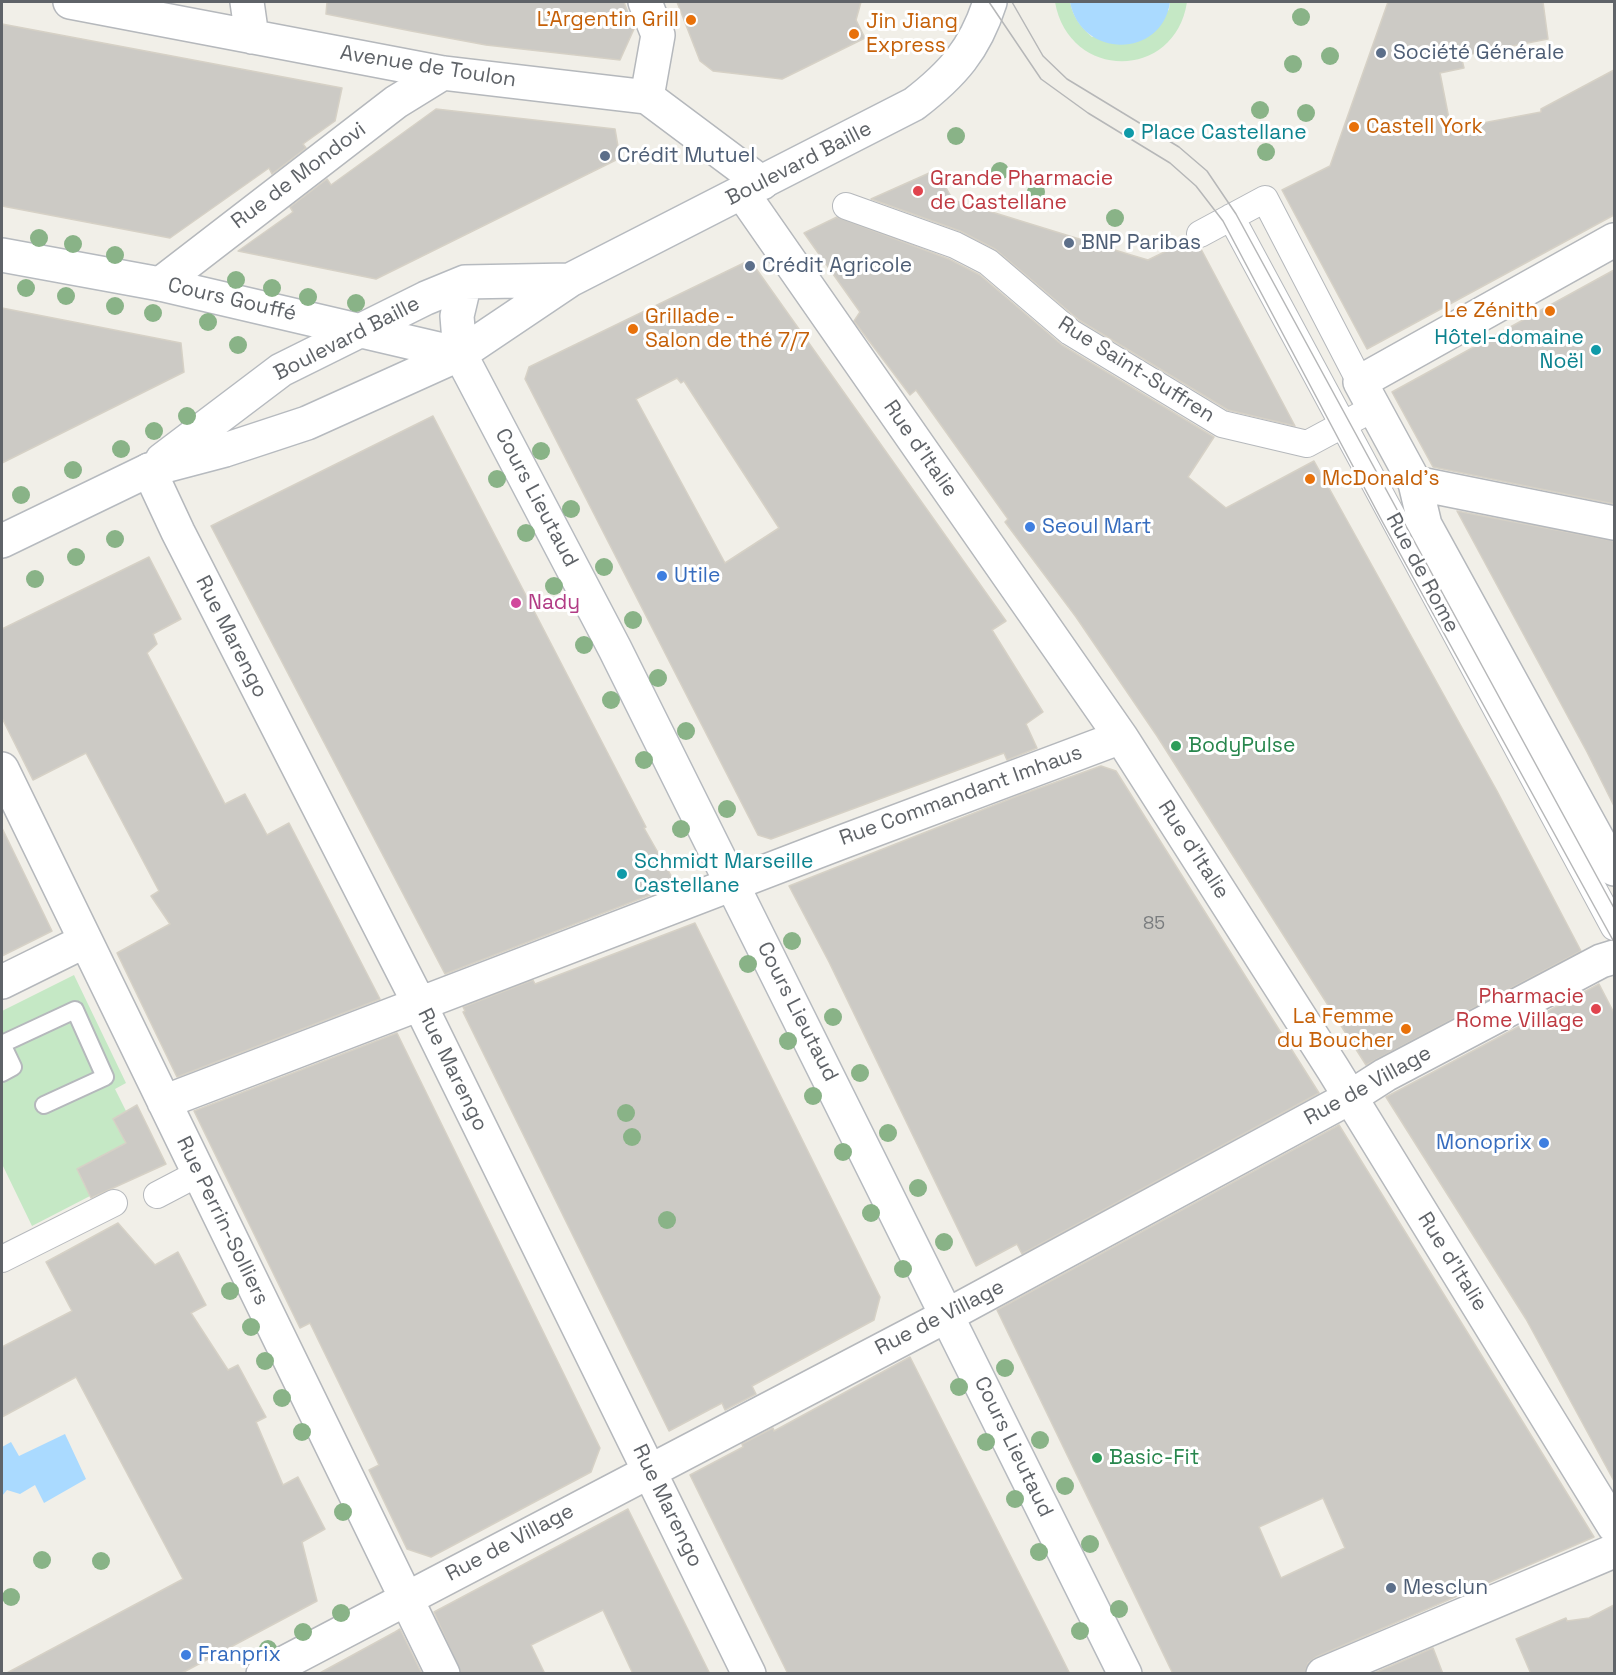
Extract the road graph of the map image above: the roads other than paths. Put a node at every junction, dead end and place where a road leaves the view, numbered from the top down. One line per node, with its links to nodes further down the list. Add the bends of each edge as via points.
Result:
1 (70, 2): 5 (street, Avenue de Toulon)
2 (247, 2): 5 (street)
3 (645, 2): 7 (street, via 658,35)
4 (990, 2): 8 (street, Boulevard Baille, via 972,47 945,80 899,113)
5 (252, 37): 6 (street, Avenue de Toulon)
6 (443, 73): 7 (street, Avenue de Toulon); 16 (street, Rue de Mondovi, via 396,102)
7 (647, 97): 8 (street)
8 (753, 188): 14 (street, Boulevard Baille); 25 (street, Rue d'Italie)
9 (846, 206): 20 (street, Rue Saint-Suffren, via 955,245 988,262 1070,332 1222,424 1308,444)
10 (1231, 217): 11 (street); 19 (street, Rue de Rome, via 1265,199); 20 (street, Rue de Rome)
11 (1200, 234)
12 (1614, 240): 19 (street)
13 (2, 255): 16 (street, Cours Gouffé)
14 (570, 280): 15 (street, Boulevard Baille); 18 (street, Boulevard Baille)
15 (465, 282): 17 (street, Boulevard Baille); 18 (street, via 457,316)
16 (159, 284): 17 (street, Cours Gouffé)
17 (360, 329): 18 (street, Cours Gouffé); 21 (street, Boulevard Baille, via 281,370)
18 (460, 354): 21 (street, Boulevard Baille, via 308,423); 28 (street, Cours Lieutaud)
19 (1367, 395): 20 (street, Rue Saint-Suffren); 22 (street, Rue de Rome)
20 (1343, 426): 29 (street, Rue de Rome)
21 (149, 470): 24 (street, Boulevard Baille); 33 (street, Rue Marengo, via 177,532)
22 (1415, 483): 23 (street); 27 (street, Rue de Rome, via 1425,525)
23 (1614, 523)
24 (2, 541)
25 (1121, 737): 28 (street, Rue Commandant Imhaus); 35 (street, Rue d'Italie)
26 (2, 769): 30 (street, Rue Perrin-Solliers)
27 (1614, 869)
28 (732, 882): 33 (street, Rue Commandant Imhaus); 42 (street, Cours Lieutaud)
29 (1614, 927)
30 (85, 941): 32 (street); 36 (street, Rue Perrin-Solliers)
31 (1614, 957): 35 (street, Rue de Village, via 1385,1075)
32 (2, 982)
33 (420, 1005): 36 (street, Rue Commandant Imhaus); 43 (street, Rue Marengo)
34 (2, 1073): 37 (lane, via 13,1067 2,1044 75,1010 105,1077)
35 (1349, 1098): 42 (street, Rue de Village); 44 (street, Rue d'Italie)
36 (164, 1102): 38 (street, Rue Perrin-Solliers)
37 (44, 1106)
38 (199, 1173): 39 (street); 46 (street, Rue Perrin-Solliers)
39 (157, 1195)
40 (114, 1203): 41 (street)
41 (2, 1259)
42 (948, 1315): 43 (street, Rue de Village); 50 (street, Cours Lieutaud)
43 (649, 1469): 46 (street, Rue de Village); 49 (street, Rue Marengo)
44 (1614, 1526)
45 (1614, 1551): 51 (street)
46 (406, 1598): 47 (street, Rue de Village); 48 (street, Rue Perrin-Solliers)
47 (263, 1674)
48 (443, 1674)
49 (749, 1674)
50 (1125, 1674)
51 (1323, 1674)

